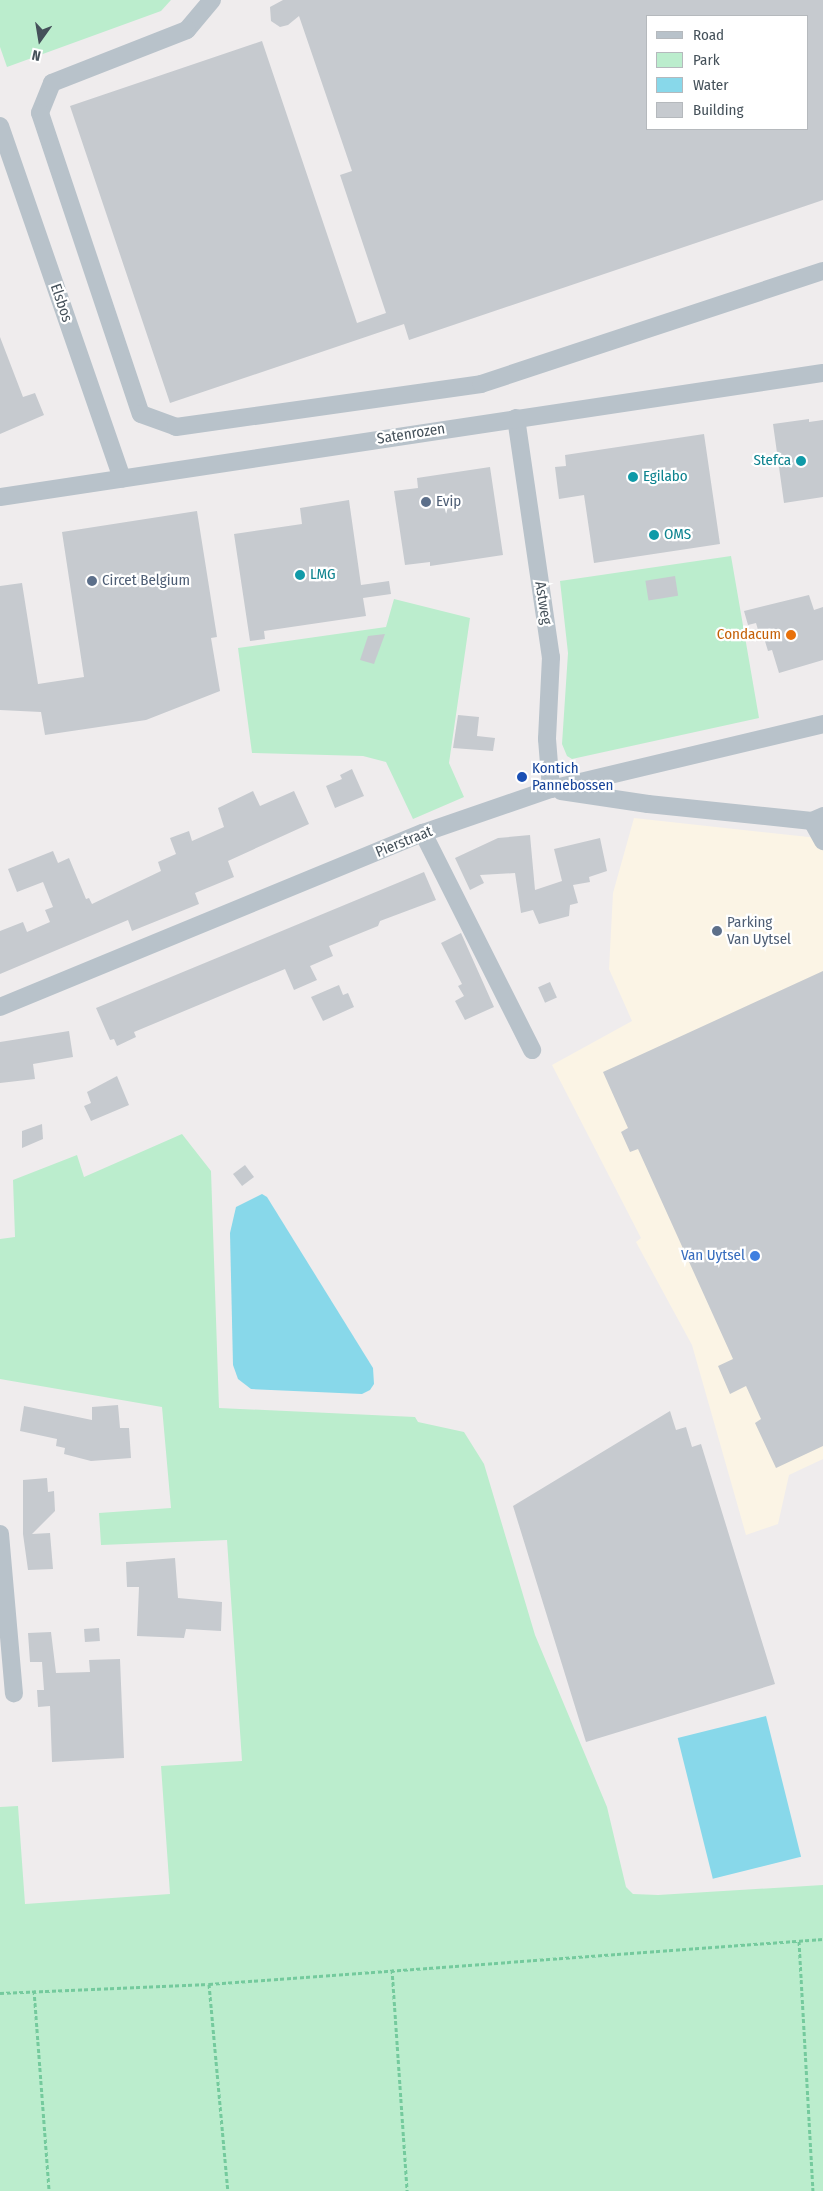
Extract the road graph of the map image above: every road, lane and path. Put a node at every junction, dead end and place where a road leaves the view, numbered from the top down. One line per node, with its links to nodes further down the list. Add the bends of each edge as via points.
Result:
1 (212, 0): 3 (street, via 187,30 52,82 40,113 140,414 176,427 481,384)
2 (0, 126): 6 (street, Elsbos)
3 (823, 272)
4 (823, 373): 5 (street, Satenrozen)
5 (516, 418): 6 (street, Satenrozen); 9 (street, Astweg, via 551,657 547,739)
6 (122, 479): 7 (street, Satenrozen)
7 (0, 497)
8 (823, 724): 9 (street, Pierstraat)
9 (551, 789): 10 (street, via 648,804); 11 (street, Pierstraat)
10 (818, 818): 12 (street)
11 (423, 833): 13 (street, Pierstraat); 14 (street)
12 (823, 841)
13 (0, 1007)
14 (532, 1050)
15 (0, 1534): 16 (street)
16 (14, 1693)
17 (823, 1939): 18 (path)
18 (799, 1941): 19 (path); 26 (path)
19 (392, 1969): 20 (path); 25 (path)
20 (210, 1984): 21 (path); 24 (path)
21 (34, 1990): 22 (path); 23 (path)
22 (0, 1993)
23 (49, 2191)
24 (228, 2191)
25 (407, 2191)
26 (813, 2191)

